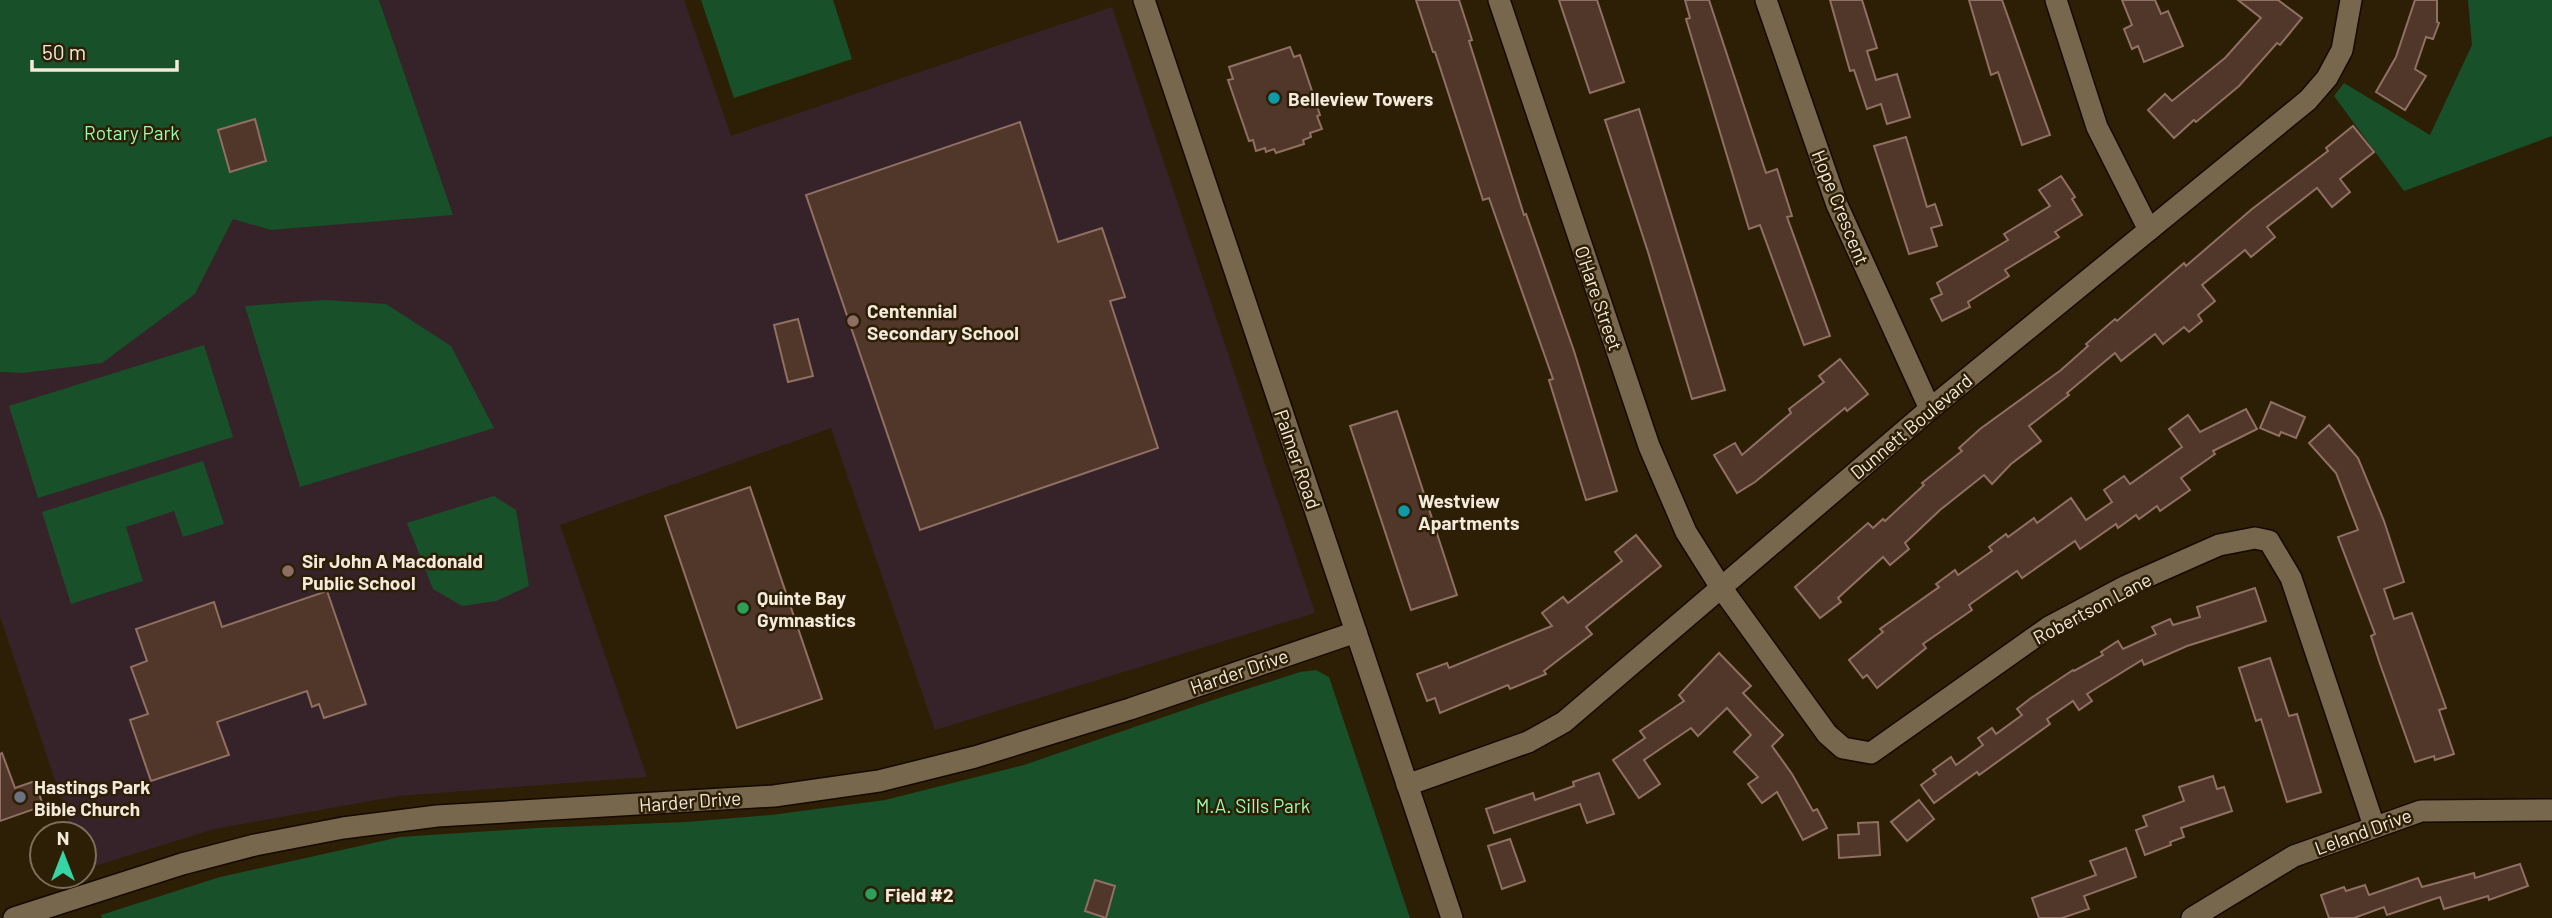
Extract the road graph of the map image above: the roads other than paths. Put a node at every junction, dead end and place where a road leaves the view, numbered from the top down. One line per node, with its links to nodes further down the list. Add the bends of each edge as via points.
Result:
1 (1144, 0): 9 (street, Palmer Road)
2 (1499, 0): 8 (street, O'Hare Street, via 1649,446 1686,532)
3 (1766, 0): 7 (street, Hope Crescent, via 1837,205)
4 (2056, 0): 6 (street, via 2097,127)
5 (2351, 0): 6 (street, Dunnett Boulevard, via 2342,50 2328,78 2308,100)
6 (2149, 230): 7 (street, Dunnett Boulevard)
7 (1930, 409): 8 (street, Dunnett Boulevard)
8 (1720, 586): 10 (street, Dunnett Boulevard, via 1564,722 1528,742); 12 (street, Robertson Lane, via 1827,734 1843,748 1871,753 2049,627 2219,545 2255,538 2269,541 2291,578)
9 (1356, 632): 10 (street, Palmer Road); 13 (street, Harder Drive, via 1130,709 879,781 774,796 437,816 343,828 182,864)
10 (1407, 785): 14 (street, Palmer Road)
11 (2552, 810): 12 (street, Leland Drive, via 2421,811)
12 (2374, 826): 15 (street, Leland Drive, via 2294,856)
13 (14, 918)
14 (1452, 918)
15 (2192, 918)

